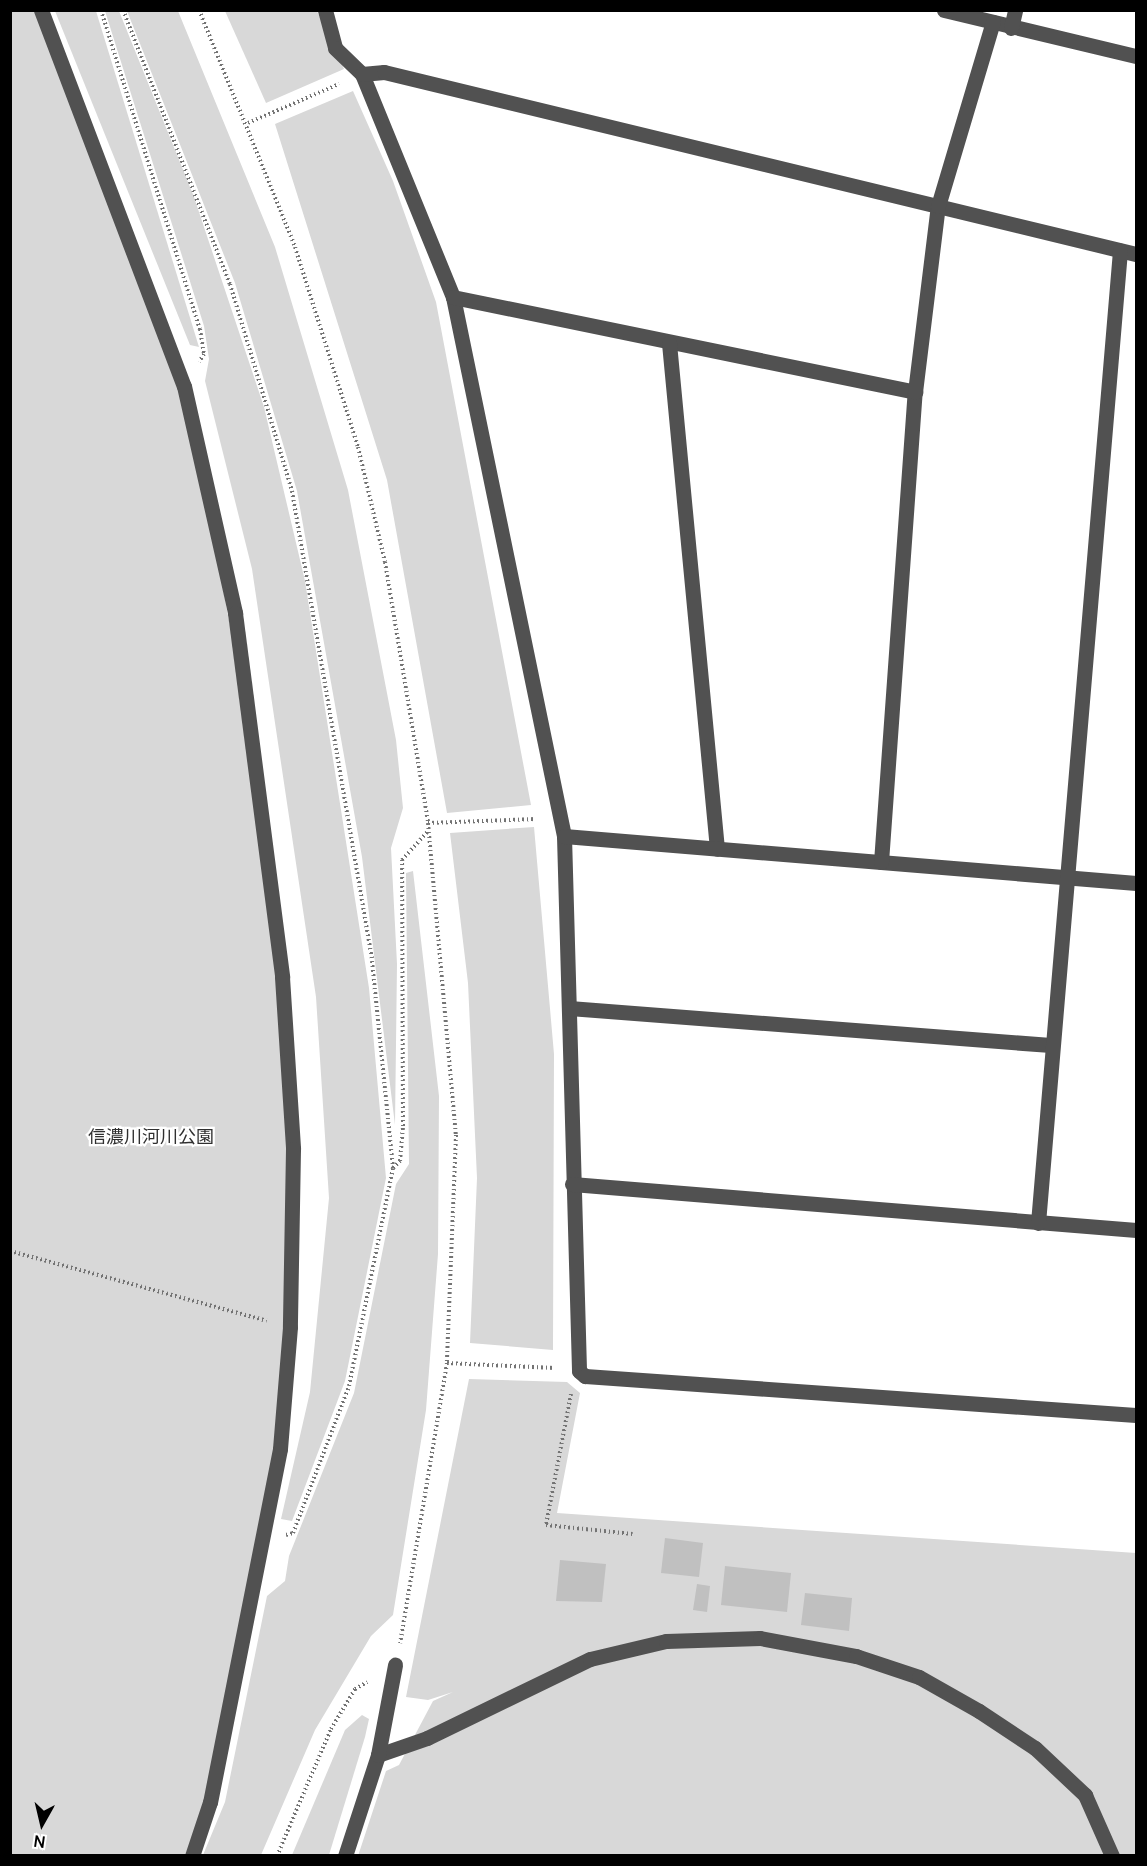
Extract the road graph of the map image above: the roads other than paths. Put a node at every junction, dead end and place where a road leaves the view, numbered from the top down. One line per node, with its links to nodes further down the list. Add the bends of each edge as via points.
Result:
1 (41, 10): 28 (street, via 184,386 235,613 260,782 293,1149 290,1328 280,1449 210,1802)
2 (326, 10): 8 (street, via 335,48)
3 (944, 10): 5 (street)
4 (1015, 10): 6 (street)
5 (993, 22): 6 (street); 9 (street)
6 (1011, 28): 7 (street)
7 (1137, 56)
8 (362, 74): 9 (street, via 384,72); 12 (street)
9 (938, 206): 10 (street); 14 (street)
10 (1120, 250): 11 (street); 18 (street)
11 (1137, 254)
12 (453, 297): 13 (street); 15 (street, via 557,818)
13 (669, 343): 14 (street); 16 (street)
14 (915, 392): 17 (street)
15 (564, 836): 16 (street); 20 (street)
16 (717, 849): 17 (street)
17 (881, 862): 18 (street)
18 (1067, 877): 19 (street); 21 (street)
19 (1137, 883)
20 (569, 1008): 21 (street); 22 (street)
21 (1051, 1045): 23 (street)
22 (572, 1184): 23 (street); 25 (street, via 579,1371 585,1376)
23 (1038, 1223): 24 (street)
24 (1137, 1230)
25 (1137, 1415)
26 (395, 1665): 27 (street)
27 (378, 1755): 29 (street); 30 (street, via 427,1738 590,1659 666,1641 760,1638 856,1656 919,1677 979,1711 1035,1748 1085,1795)
28 (192, 1856)
29 (345, 1856)
30 (1112, 1856)

